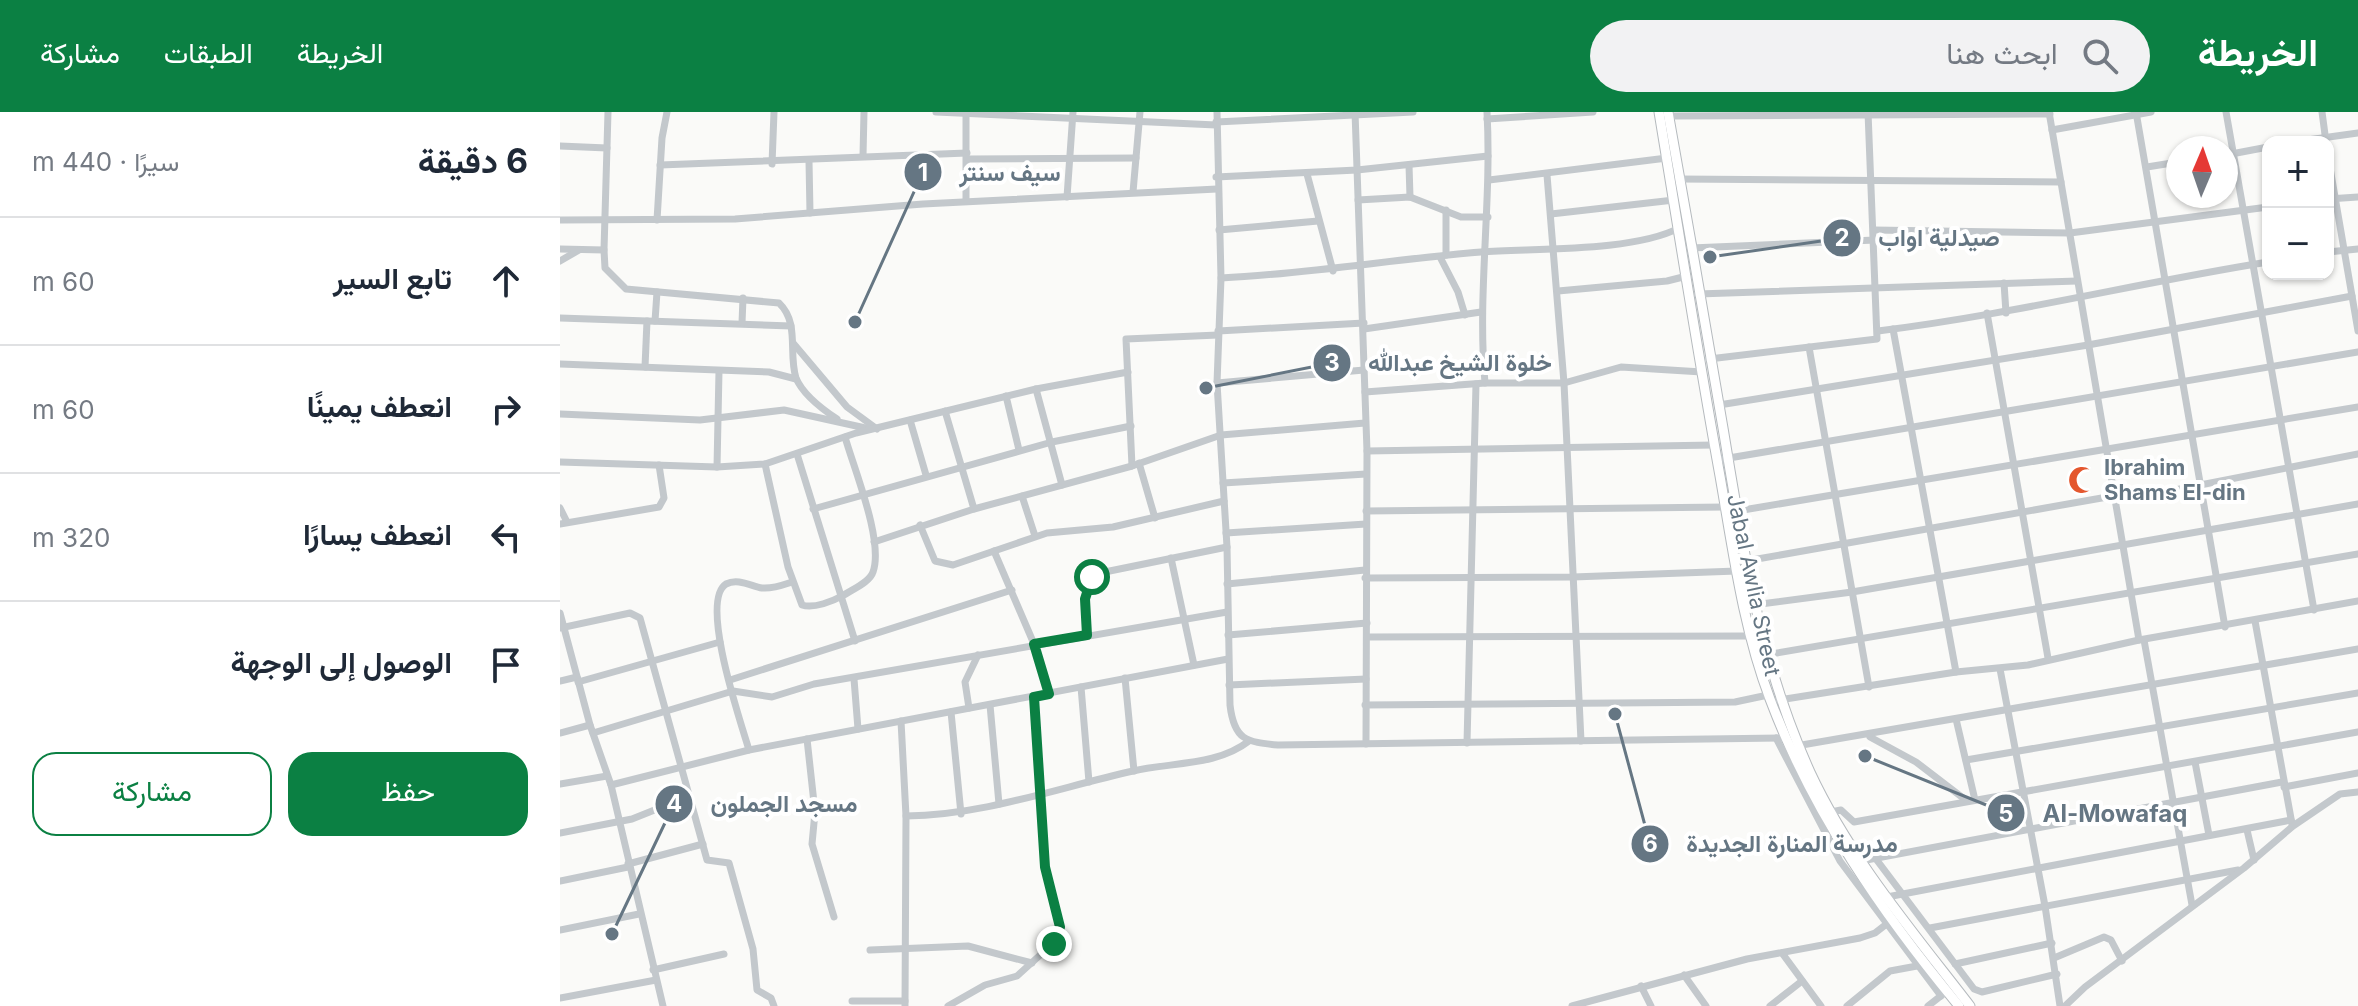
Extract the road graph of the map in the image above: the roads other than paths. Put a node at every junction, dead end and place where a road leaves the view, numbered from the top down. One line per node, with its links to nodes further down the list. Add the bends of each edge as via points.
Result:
1 (608, 112): 30 (street)
2 (667, 112): 42 (street)
3 (774, 112): 40 (street)
4 (864, 112): 33 (street)
5 (936, 112): 14 (street)
6 (1217, 112): 22 (street)
7 (1413, 112): 15 (street)
8 (1593, 112): 18 (street)
9 (2151, 112): 16 (street)
10 (2226, 112): 25 (street)
11 (2322, 112): 26 (street)
12 (1665, 113): 19 (street); 27 (main road, Jabal Awlia Street)
13 (2049, 113): 19 (street); 23 (street)
14 (966, 114): 17 (street); 34 (street)
15 (1356, 114): 22 (street); 45 (street)
16 (2136, 114): 23 (street); 44 (street)
17 (1012, 115): 20 (street)
18 (1487, 115): 35 (street)
19 (1868, 115): 51 (street)
20 (1072, 116): 21 (street); 36 (street)
21 (1139, 117): 22 (street); 37 (street)
22 (1216, 124): 48 (street)
23 (2052, 130): 52 (street)
24 (2358, 133): 28 (street)
25 (2228, 136)
26 (2326, 136)
27 (1668, 138): 38 (main road, Jabal Awlia Street); 49 (main road, Jabal Awlia Street)
28 (2334, 138)
29 (560, 146): 30 (street)
30 (607, 148): 73 (street)
31 (2262, 148): 32 (street)
32 (2238, 153)
33 (863, 156): 34 (street); 39 (street)
34 (967, 156): 36 (street); 62 (street)
35 (1488, 156): 43 (street); 50 (street)
36 (1069, 158): 37 (street); 56 (street)
37 (1136, 158): 55 (street)
38 (1667, 158): 47 (street); 61 (main road, Jabal Awlia Street)
39 (809, 161): 40 (street); 67 (street)
40 (772, 164): 42 (street)
41 (2166, 164): 44 (street)
42 (660, 165): 71 (street)
43 (1409, 165): 45 (street); 57 (street)
44 (2147, 167): 74 (street)
45 (1357, 170): 46 (street); 60 (street)
46 (1307, 174): 48 (street); 72 (street)
47 (1547, 175): 50 (street); 68 (street)
48 (1216, 177): 54 (street)
49 (1679, 179): 51 (street); 80 (main road, Jabal Awlia Street)
50 (1489, 180): 69 (street)
51 (1872, 180): 52 (street); 77 (street)
52 (2061, 182): 78 (street)
53 (2238, 186): 66 (street)
54 (1217, 189): 55 (street); 76 (street)
55 (1133, 192): 56 (street)
56 (1067, 197): 62 (street)
57 (1410, 197): 60 (street); 65 (street)
58 (2358, 197): 59 (street)
59 (2334, 199)
60 (1358, 200): 93 (street)
61 (1674, 200): 68 (street); 75 (main road, Jabal Awlia Street)
62 (966, 201): 67 (street)
63 (2262, 208): 66 (street)
64 (2333, 208): 86 (street)
65 (1446, 210): 69 (street, via 1461,217); 89 (street)
66 (2244, 210): 74 (street); 92 (street)
67 (810, 213): 71 (street)
68 (1551, 214): 85 (street)
69 (1488, 217): 87 (street)
70 (560, 220): 73 (street)
71 (657, 220): 73 (street)
72 (1318, 221): 76 (street); 94 (street)
73 (604, 222): 84 (street)
74 (2157, 222): 78 (street); 98 (street)
75 (1679, 228): 85 (street); 95 (main road, Jabal Awlia Street)
76 (1219, 230): 96 (street)
77 (1874, 230): 78 (street); 79 (street)
78 (2070, 233): 97 (street)
79 (1875, 240): 80 (street); 100 (street)
80 (1691, 248): 103 (main road, Jabal Awlia Street)
81 (560, 249): 82 (street)
82 (580, 249): 84 (street); 90 (street)
83 (2358, 249): 86 (street)
84 (604, 250): 102 (street, via 605,268 624,288)
85 (1554, 250): 87 (street); 101 (street)
86 (2343, 250): 88 (street); 105 (street)
87 (1485, 251): 89 (street); 108 (street)
88 (2334, 251)
89 (1443, 256): 93 (street); 112 (street)
90 (560, 261)
91 (2262, 263): 92 (street)
92 (2252, 264): 98 (street); 111 (street)
93 (1362, 268): 94 (street); 117 (street)
94 (1333, 271): 96 (street)
95 (1687, 276): 101 (street); 135 (main road, Jabal Awlia Street)
96 (1221, 278): 122 (street)
97 (2077, 281): 99 (street); 104 (street)
98 (2167, 281): 104 (street); 119 (street)
99 (2004, 283): 100 (street); 110 (street)
100 (1877, 289): 103 (street); 120 (street)
101 (1558, 291): 140 (street)
102 (657, 292): 106 (street); 114 (street)
103 (1698, 294): 128 (main road, Jabal Awlia Street)
104 (2079, 296): 110 (street); 124 (street)
105 (2352, 296): 107 (street); 111 (street)
106 (743, 298): 115 (street); 116 (street, via 779,303)
107 (2356, 309): 121 (street)
108 (1481, 312): 112 (street); 141 (street)
109 (1987, 313): 110 (street); 118 (street); 127 (street)
110 (2006, 313)
111 (2262, 314): 119 (street); 130 (street)
112 (1465, 315): 117 (street)
113 (560, 318): 114 (street)
114 (651, 321): 115 (street); 131 (street)
115 (742, 323): 116 (street)
116 (791, 326): 123 (street)
117 (1364, 326): 122 (street); 132 (street)
118 (1893, 329): 120 (street); 136 (street)
119 (2174, 330): 124 (street); 138 (street)
120 (1878, 331): 125 (street, via 1874,340)
121 (2358, 331)
122 (1218, 333): 134 (street, via 1127,338); 139 (street)
123 (793, 343): 137 (street); 159 (street, via 847,407)
124 (2088, 345): 127 (street); 145 (street)
125 (1809, 347): 128 (street); 143 (street)
126 (2358, 352): 130 (street)
127 (1996, 358): 136 (street); 150 (street)
128 (1709, 359): 147 (main road, Jabal Awlia Street)
129 (560, 364): 131 (street)
130 (2270, 364): 138 (street); 154 (street)
131 (645, 367): 133 (street)
132 (1364, 370): 139 (street); 144 (street)
133 (719, 371): 137 (street, via 783,373); 152 (street)
134 (1128, 372): 142 (street); 157 (street)
135 (1702, 372): 140 (street, via 1621,367); 165 (main road, Jabal Awlia Street)
136 (1903, 374): 143 (street); 158 (street)
137 (797, 379): 153 (street)
138 (2182, 380): 145 (street); 160 (street)
139 (1217, 383): 161 (street)
140 (1564, 383): 141 (street); 166 (street)
141 (1480, 384): 144 (street); 168 (street)
142 (1036, 389): 146 (street); 163 (street)
143 (1817, 390): 147 (street); 164 (street)
144 (1365, 392): 156 (street)
145 (2095, 395): 150 (street); 169 (street)
146 (1006, 396): 149 (street); 167 (street)
147 (1719, 405): 173 (main road, Jabal Awlia Street)
148 (2358, 407): 154 (street)
149 (945, 411): 155 (street); 179 (street)
150 (2004, 411): 158 (street); 180 (street)
151 (560, 414): 152 (street)
152 (716, 419): 153 (street, via 784,410); 181 (street)
153 (837, 419): 159 (street)
154 (2279, 419): 160 (street); 182 (street)
155 (910, 420): 159 (street); 184 (street)
156 (1365, 423): 161 (street); 170 (street)
157 (1131, 426): 163 (street); 177 (street)
158 (1913, 428): 164 (street); 186 (street)
159 (875, 429): 162 (street)
160 (2192, 434): 169 (street); 187 (street)
161 (1221, 435): 177 (street); 185 (street)
162 (845, 437): 171 (street); 189 (street)
163 (1052, 442): 167 (street); 188 (street)
164 (1826, 444): 173 (street); 192 (street)
165 (1714, 445): 166 (street); 174 (main road, Jabal Awlia Street)
166 (1566, 449): 168 (street); 200 (street)
167 (1019, 450): 179 (street)
168 (1476, 450): 170 (street); 199 (street)
169 (2104, 450): 180 (street); 191 (street)
170 (1367, 451): 183 (street)
171 (797, 454): 176 (street); 197 (street)
172 (2358, 454): 182 (street)
173 (1728, 458): 174 (street); 202 (main road, Jabal Awlia Street)
174 (1717, 460): 195 (main road, Jabal Awlia Street)
175 (560, 462): 178 (street)
176 (765, 464): 181 (street); 229 (street)
177 (1136, 464): 188 (street); 205 (street)
178 (659, 465): 181 (street); 206 (street, via 664,498 659,507)
179 (962, 466): 184 (street); 198 (street)
180 (2014, 466): 186 (street); 203 (street)
181 (717, 467)
182 (2287, 467): 187 (street); 204 (street)
183 (1366, 474): 185 (street); 201 (street)
184 (926, 475): 189 (street)
185 (1223, 483): 193 (street)
186 (1922, 483): 192 (street); 209 (street)
187 (2200, 483): 191 (street); 210 (street)
188 (1062, 485): 190 (street)
189 (861, 494): 197 (street); 213 (street)
190 (1022, 496): 198 (street); 212 (street)
191 (2113, 496): 203 (street); 214 (street)
192 (1836, 497): 202 (street); 215 (street)
193 (1224, 501): 205 (street); 211 (street)
194 (2358, 504): 204 (street)
195 (1725, 507): 200 (street); 223 (main road, Jabal Awlia Street)
196 (560, 508): 206 (street)
197 (813, 509): 234 (street)
198 (974, 509): 208 (street)
199 (1473, 509): 200 (street); 201 (street); 227 (street)
200 (1569, 510): 225 (street)
201 (1366, 511): 207 (street)
202 (1737, 511): 220 (main road, Jabal Awlia Street)
203 (2022, 513): 209 (street); 221 (street)
204 (2297, 514): 210 (street); 222 (street)
205 (1155, 518): 212 (street)
206 (563, 523)
207 (1366, 524): 211 (street); 224 (street)
208 (920, 525): 213 (street); 217 (street, via 933,558 944,566)
209 (1930, 530): 215 (street); 226 (street)
210 (2208, 530): 214 (street); 228 (street)
211 (1226, 533): 216 (street)
212 (1035, 536): 217 (street)
213 (874, 542): 234 (street, via 873,574)
214 (2121, 544): 221 (street); 233 (street)
215 (1844, 545): 220 (street); 232 (street)
216 (1227, 547): 219 (street); 230 (street)
217 (994, 551): 231 (street)
218 (2358, 554): 222 (street)
219 (1171, 558): 241 (street); 247 (street, via 1095,574 1085,599)
220 (1746, 561): 236 (main road, Jabal Awlia Street)
221 (2031, 561): 226 (street); 237 (street)
222 (2305, 564): 228 (street); 238 (street)
223 (1737, 571): 225 (street); 249 (main road, Jabal Awlia Street)
224 (1365, 574): 227 (street); 230 (street); 243 (street)
225 (1573, 577): 227 (street); 252 (street)
226 (1938, 577): 232 (street); 244 (street)
227 (1471, 578): 251 (street)
228 (2217, 578): 233 (street); 245 (street)
229 (792, 582): 234 (street, via 805,607); 256 (street, via 772,588 738,582 723,587 716,604)
230 (1227, 584): 239 (street)
231 (1012, 590): 255 (street); 257 (street)
232 (1852, 592): 236 (street); 253 (street)
233 (2130, 593): 237 (street); 254 (street)
234 (840, 597): 255 (street)
235 (2358, 601): 238 (street)
236 (1753, 605): 260 (main road, Jabal Awlia Street)
237 (2039, 609): 244 (street); 261 (street)
238 (2314, 610): 242 (street)
239 (1227, 612): 241 (street); 248 (street)
240 (560, 613): 246 (street)
241 (1183, 618): 247 (street); 264 (street)
242 (2255, 621): 245 (street); 265 (street)
243 (1367, 623): 248 (street); 250 (street)
244 (1947, 626): 253 (street); 267 (street)
245 (2225, 627): 254 (street)
246 (562, 628): 263 (street, via 634,613 640,618); 271 (street)
247 (1087, 635): 257 (street)
248 (1228, 635): 262 (street)
249 (1751, 636): 252 (street); 281 (main road, Jabal Awlia Street)
250 (1367, 637): 251 (street); 270 (street)
251 (1469, 638): 252 (street); 285 (street)
252 (1576, 639): 284 (street)
253 (1861, 640): 260 (street); 277 (street)
254 (2142, 640): 261 (street); 274 (street)
255 (855, 641): 272 (street)
256 (720, 642): 263 (street); 272 (street)
257 (1034, 644): 259 (street); 280 (street)
258 (2358, 649): 265 (street)
259 (978, 655): 269 (street); 289 (street, via 965,682)
260 (1765, 655): 283 (main road, Jabal Awlia Street)
261 (2048, 658): 266 (street)
262 (1228, 659): 264 (street); 275 (street)
263 (651, 663): 271 (street); 291 (street)
264 (1194, 665): 268 (street)
265 (2264, 665): 274 (street); 288 (street)
266 (2000, 669): 267 (street); 290 (street)
267 (1956, 672): 277 (street)
268 (1125, 678): 276 (street); 315 (street)
269 (854, 679): 278 (street, via 772,697); 297 (street)
270 (1366, 679): 275 (street); 287 (street)
271 (577, 680): 273 (street); 296 (street)
272 (730, 680): 278 (street)
273 (560, 681)
274 (2152, 684): 290 (street); 295 (street)
275 (1229, 685): 303 (street, via 1232,723)
276 (1081, 687): 280 (street); 319 (street)
277 (1869, 687): 283 (street)
278 (733, 691): 291 (street); 309 (street)
279 (2358, 693): 288 (street)
280 (1049, 694): 282 (street)
281 (1768, 695): 284 (street, via 1735,702); 301 (main road, Jabal Awlia Street)
282 (1034, 697): 286 (street); 325 (street)
283 (1779, 700): 307 (main road, Jabal Awlia Street)
284 (1580, 702): 285 (street); 304 (street)
285 (1469, 704): 287 (street); 305 (street)
286 (990, 705): 289 (street); 331 (street)
287 (1365, 705): 306 (street)
288 (2271, 707): 295 (street); 308 (street)
289 (969, 708): 292 (street)
290 (2008, 710): 293 (street); 310 (street)
291 (665, 712): 296 (street); 314 (street)
292 (951, 712): 294 (street); 333 (street)
293 (1956, 719): 300 (street); 311 (street)
294 (901, 721): 297 (street); 334 (street)
295 (2160, 728): 310 (street); 313 (street)
296 (591, 729): 299 (street); 317 (street)
297 (858, 729): 302 (street)
298 (2358, 732): 308 (street)
299 (560, 733)
300 (1868, 736): 307 (street); 329 (street)
301 (1781, 738): 304 (street); 307 (main road, Jabal Awlia Street); 357 (street, via 1840,861)
302 (807, 739): 309 (street); 356 (street, via 815,812 812,844)
303 (1249, 741): 306 (street); 315 (street, via 1214,760)
304 (1581, 741): 305 (street)
305 (1467, 743): 306 (street)
306 (1366, 744)
307 (1795, 747): 332 (main road, Jabal Awlia Street); 357 (main road, Jabal Awlia Street, via 1833,833)
308 (2277, 747): 312 (street); 321 (street)
309 (749, 750): 314 (street)
310 (2016, 753): 311 (street); 324 (street)
311 (1966, 760): 329 (street)
312 (2195, 762): 313 (street); 328 (street)
313 (2166, 767): 324 (street); 330 (street)
314 (680, 769): 322 (street); 327 (street)
315 (1134, 771): 319 (street)
316 (2358, 773): 318 (street)
317 (607, 776): 320 (street); 322 (street)
318 (2332, 779): 321 (street); 326 (street)
319 (1089, 782): 325 (street)
320 (560, 784)
321 (2283, 784): 328 (street); 336 (street)
322 (611, 785): 335 (street)
323 (2358, 792): 326 (street)
324 (2022, 793): 329 (street); 338 (street)
325 (1042, 794): 331 (street); 367 (street, via 1045,867 1060,930 1057,941)
326 (2340, 794): 336 (street)
327 (687, 797): 335 (street); 342 (street)
328 (2202, 798): 330 (street); 340 (street)
329 (1971, 801): 332 (street, via 1854,822 1841,810)
330 (2172, 803): 338 (street); 341 (street)
331 (999, 804): 333 (street)
332 (1831, 812): 345 (main road, Jabal Awlia Street)
333 (961, 814): 334 (street)
334 (906, 816): 361 (street)
335 (618, 822): 339 (street); 346 (street)
336 (2292, 823): 337 (street); 344 (street)
337 (2247, 830): 340 (street); 344 (street)
338 (2029, 831): 343 (street); 347 (street)
339 (560, 833)
340 (2209, 835): 341 (street)
341 (2179, 842): 347 (street); 350 (street)
342 (703, 844): 346 (street); 381 (street, via 710,862 729,863 753,949 757,990)
343 (1876, 859): 345 (street); 351 (street)
344 (2254, 860): 348 (street)
345 (1861, 861): 352 (main road, Jabal Awlia Street)
346 (628, 866): 349 (street); 355 (street)
347 (2037, 868): 351 (street); 354 (street)
348 (2244, 868): 350 (street); 353 (street)
349 (560, 881)
350 (2186, 882): 353 (street); 354 (street)
351 (1904, 895): 352 (street); 358 (street)
352 (1887, 897): 391 (main road, Jabal Awlia Street)
353 (2192, 905): 366 (street)
354 (2045, 906): 358 (street); 360 (street)
355 (639, 914): 359 (street); 370 (street)
356 (834, 917)
357 (1889, 922): 363 (street, via 1860,938); 369 (street); 376 (main road, Jabal Awlia Street)
358 (1930, 928): 368 (street)
359 (560, 930)
360 (2052, 943): 365 (street); 368 (street)
361 (906, 949): 362 (street); 367 (street, via 980,947); 379 (street)
362 (870, 950)
363 (1782, 953): 372 (street); 374 (street)
364 (724, 954): 370 (street)
365 (2054, 958): 366 (street, via 2104,937); 371 (street)
366 (2122, 961): 392 (street)
367 (1032, 963): 382 (street, via 1017,976 974,989)
368 (1955, 964): 371 (street, via 1982,992)
369 (1917, 966): 376 (street); 388 (street, via 1890,971)
370 (653, 970): 373 (street)
371 (2057, 974): 392 (street)
372 (1684, 975): 375 (street); 385 (street)
373 (656, 980): 377 (street); 380 (street)
374 (1802, 981): 386 (street); 387 (street)
375 (1641, 986): 383 (street); 384 (street)
376 (1944, 993): 389 (street); 390 (main road, Jabal Awlia Street)
377 (560, 998)
378 (852, 1001): 379 (street)
379 (905, 1004)
380 (663, 1006)
381 (774, 1006)
382 (948, 1006)
383 (1572, 1006)
384 (1651, 1006)
385 (1706, 1006)
386 (1770, 1006)
387 (1821, 1006)
388 (1847, 1006)
389 (1928, 1006)
390 (1959, 1006)
391 (1970, 1006)
392 (2062, 1006)

